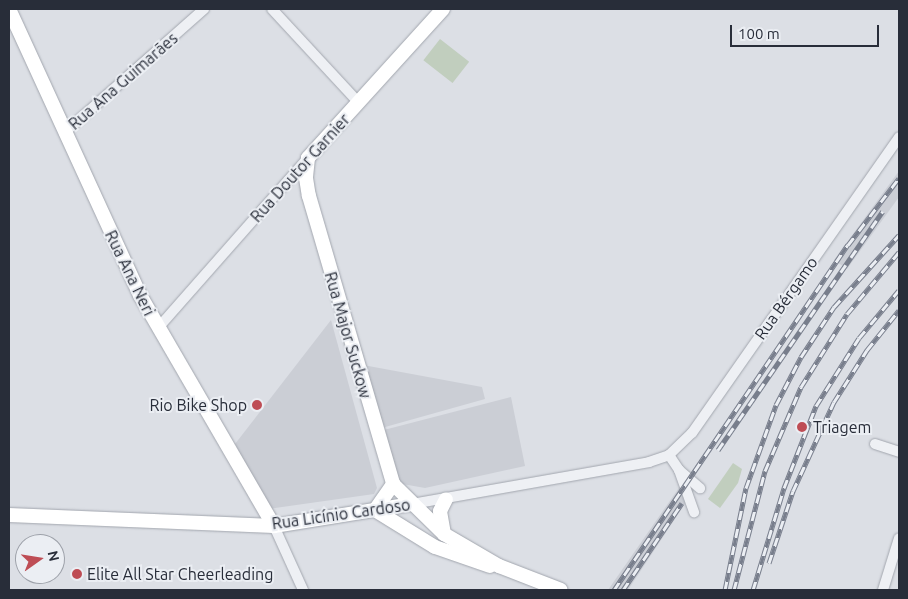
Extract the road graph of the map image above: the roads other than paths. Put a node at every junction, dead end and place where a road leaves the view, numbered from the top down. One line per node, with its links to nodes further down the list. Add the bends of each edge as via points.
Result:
1 (9, 9): 6 (main road, Rua Ana Neri)
2 (204, 9): 6 (street, Rua Ana Guimarães)
3 (272, 9): 5 (street)
4 (443, 9): 5 (main road, Rua Doutor Garnier)
5 (359, 103): 8 (main road, Rua Doutor Garnier)
6 (64, 133): 9 (main road, Rua Ana Neri, via 128,272)
7 (899, 137): 12 (street, Rua Bérgamo, via 692,433)
8 (308, 158): 9 (street, Rua Doutor Garnier); 14 (main road, Rua Major Suckow, via 306,178 311,205)
9 (158, 328): 21 (main road, Rua Ana Neri)
10 (875, 444): 11 (street)
11 (899, 452)
12 (670, 455): 13 (street); 16 (street, Rua Licínio Cardoso, via 650,462)
13 (679, 470): 15 (street); 19 (street)
14 (393, 484): 17 (main road, Rua Major Suckow); 18 (main road)
15 (700, 488)
16 (446, 499): 17 (street, Rua Licínio Cardoso); 22 (main road, via 440,511)
17 (412, 504): 18 (main road, Rua Licínio Cardoso); 22 (main road, Rua Major Suckow)
18 (375, 510): 21 (main road, Rua Licínio Cardoso); 24 (main road, via 436,547 479,564)
19 (694, 512)
20 (9, 515): 21 (main road, Rua Licínio Cardoso)
21 (274, 526): 25 (street)
22 (444, 534): 24 (main road, Rua Major Suckow)
23 (899, 538): 27 (street)
24 (504, 568): 26 (main road)
25 (303, 590)
26 (561, 590)
27 (883, 590)

